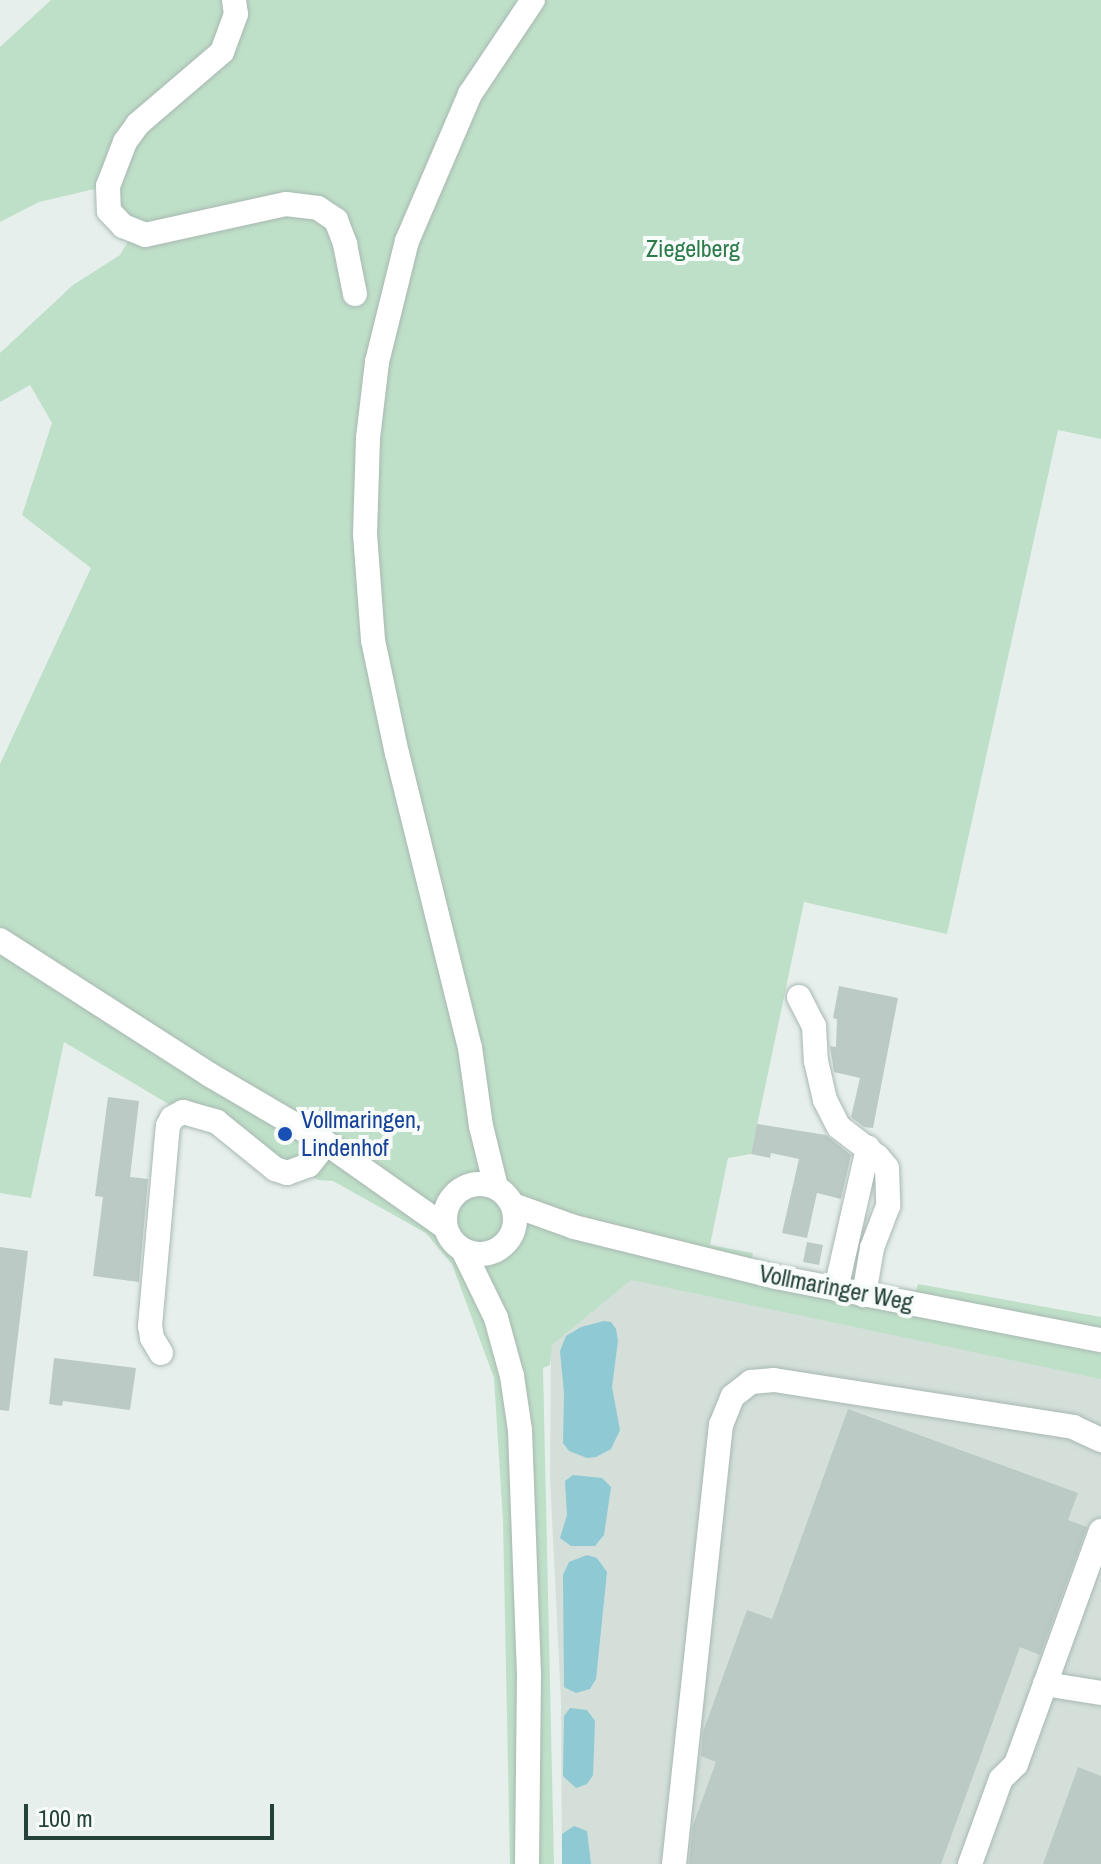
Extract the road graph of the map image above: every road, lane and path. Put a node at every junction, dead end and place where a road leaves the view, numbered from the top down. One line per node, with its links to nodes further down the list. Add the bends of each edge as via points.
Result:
1 (234, 0): 3 (street, via 236,14 222,52 138,124 125,142 108,186 109,211 123,226 145,235 286,204 318,208 336,220)
2 (533, 0): 6 (street, via 470,94 407,241 377,362 368,438 365,534 373,640 470,1048)
3 (355, 294)
4 (0, 940): 7 (street)
5 (799, 997): 8 (street, via 814,1026 825,1100 839,1127)
6 (481, 1126): 10 (street); 11 (street)
7 (326, 1143): 9 (street); 23 (street, via 309,1165 287,1173 217,1122 183,1112 172,1118 150,1326)
8 (868, 1148): 15 (street); 17 (street, via 887,1168 889,1183 888,1206)
9 (386, 1186): 11 (street); 13 (street)
10 (496, 1187): 11 (street); 12 (street)
11 (462, 1190): 13 (street, via 445,1211)
12 (513, 1205): 14 (street, Vollmaringer Weg); 16 (street, via 515,1219)
13 (445, 1227): 18 (street)
14 (574, 1227): 16 (street, Vollmaringer Weg, via 543,1228); 19 (street, Vollmaringer Weg)
15 (846, 1241): 17 (street); 19 (street)
16 (500, 1246): 18 (street, via 473,1254); 21 (street)
17 (872, 1248): 20 (street)
18 (463, 1250): 21 (street)
19 (836, 1289): 20 (street, Vollmaringer Weg)
20 (864, 1295): 22 (street, Vollmaringer Weg)
21 (496, 1318): 28 (street, via 520,1430 529,1673)
22 (1101, 1340)
23 (161, 1353)
24 (1101, 1440): 29 (street, via 1073,1427 774,1380 751,1382 733,1396 721,1425)
25 (1101, 1531): 26 (street)
26 (1045, 1684): 27 (street); 30 (street, via 1016,1764 1001,1779)
27 (1101, 1693)
28 (527, 1864)
29 (674, 1864)
30 (970, 1864)

